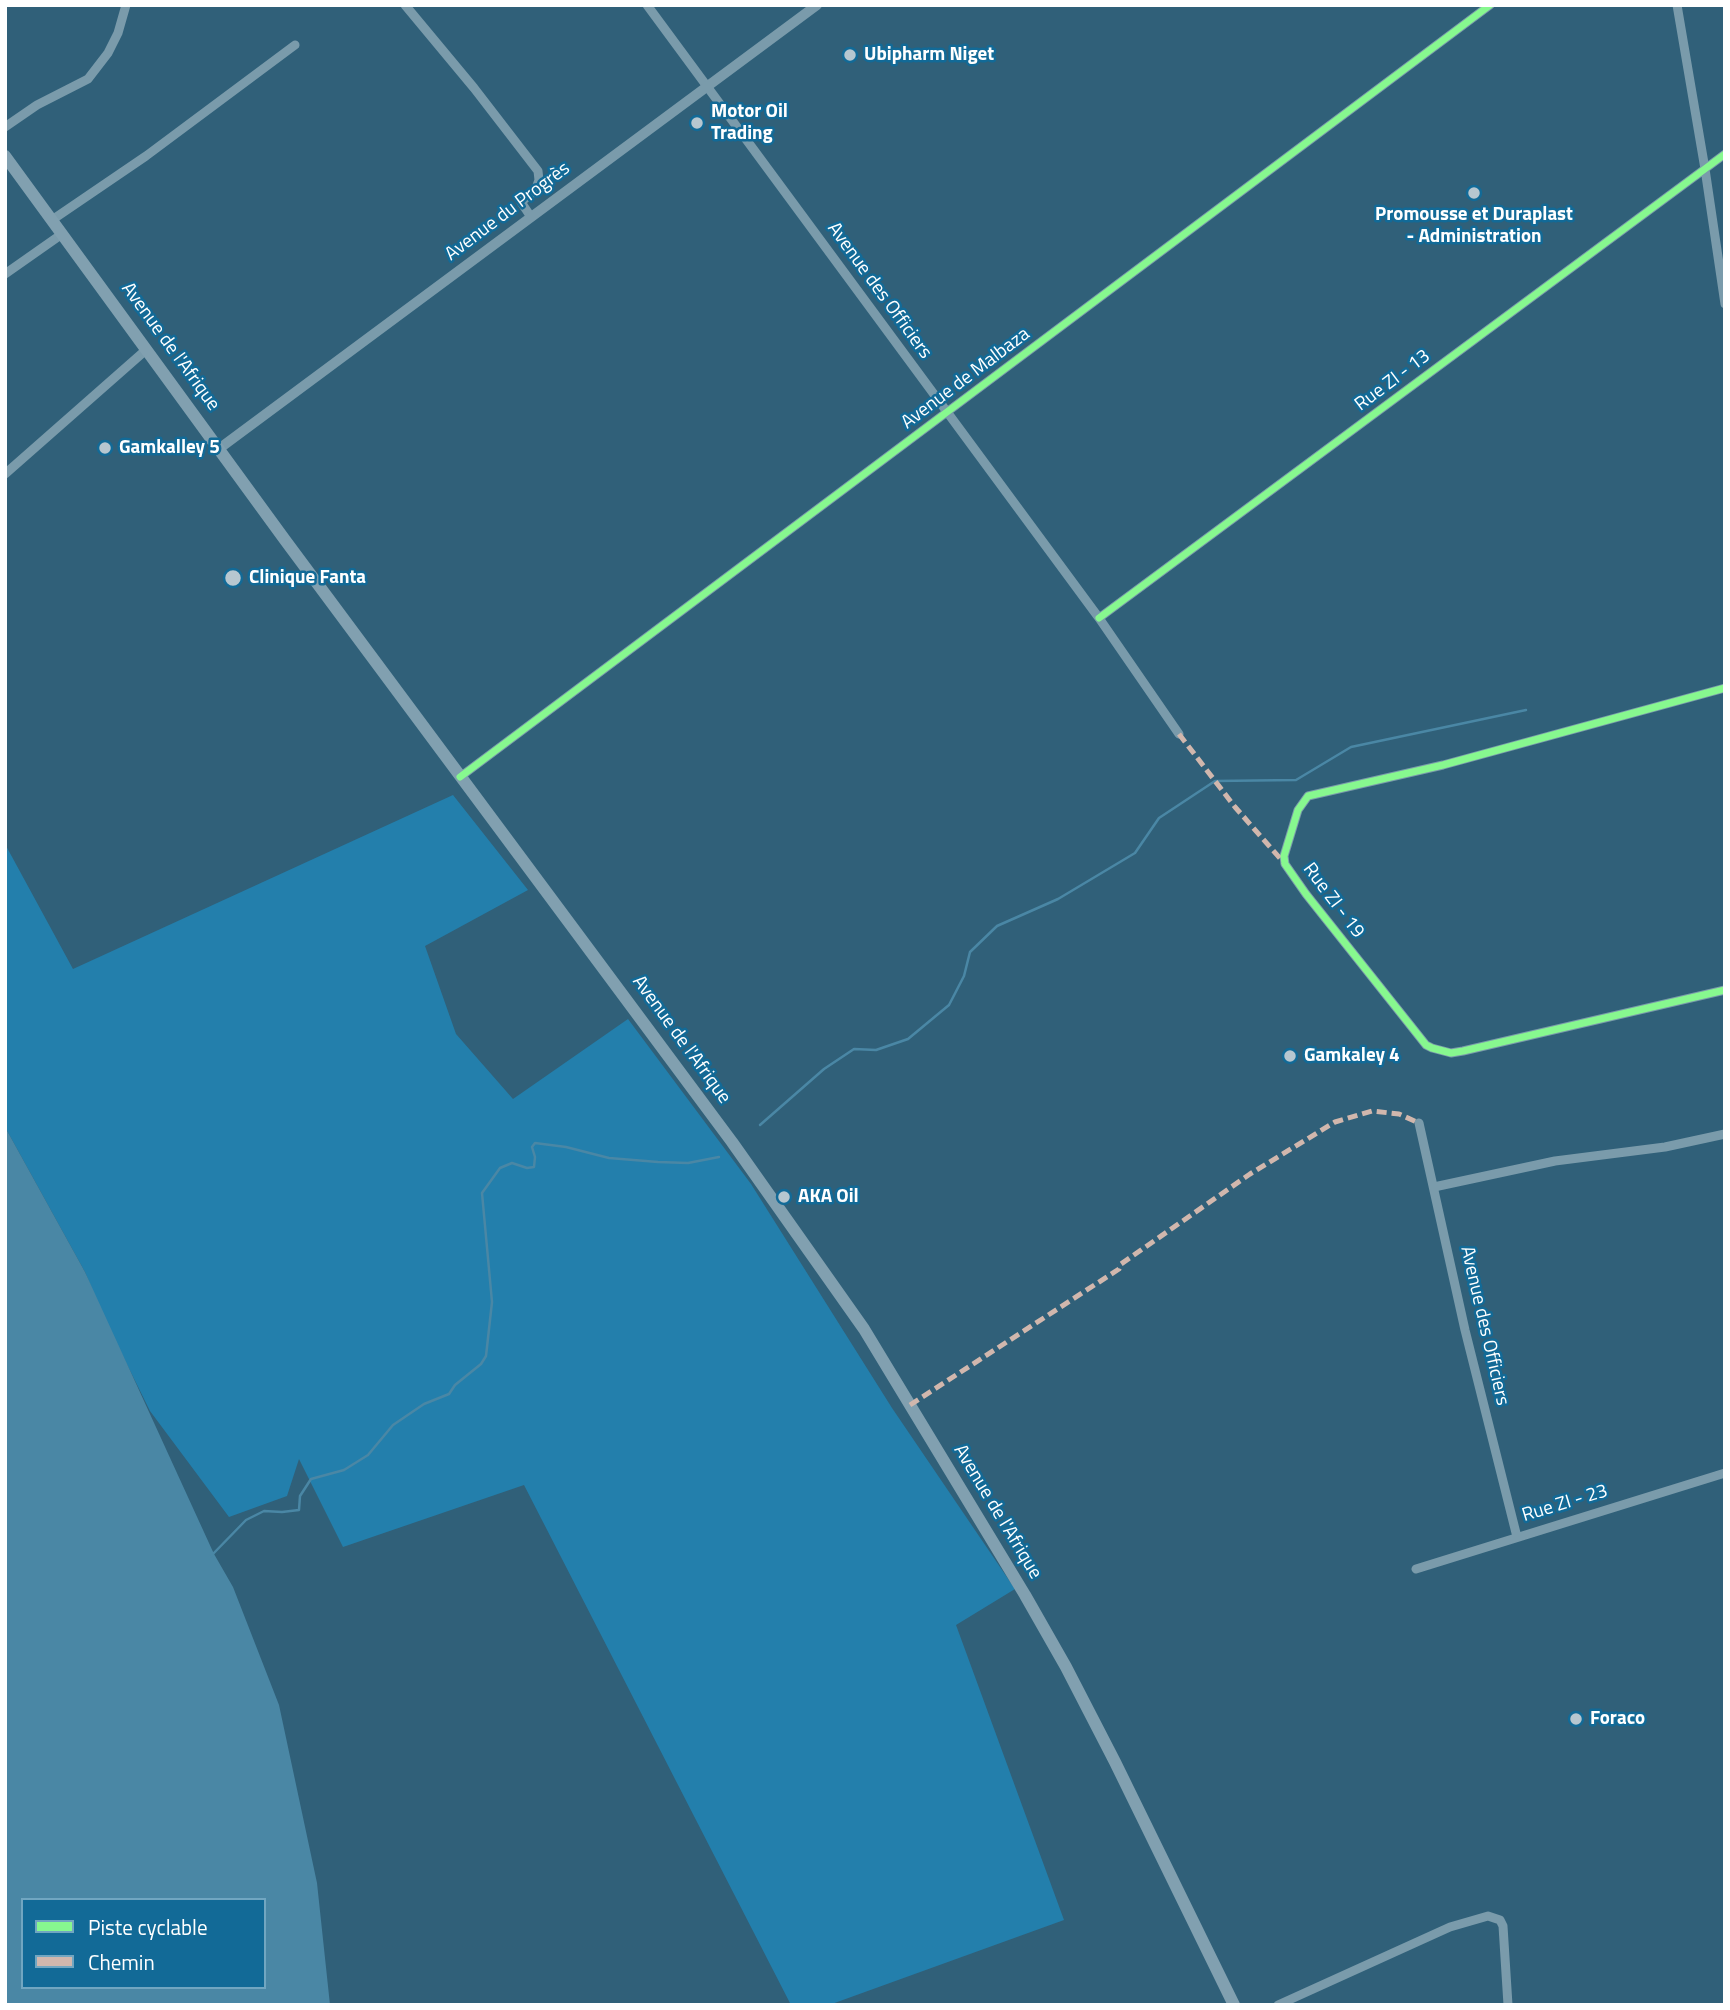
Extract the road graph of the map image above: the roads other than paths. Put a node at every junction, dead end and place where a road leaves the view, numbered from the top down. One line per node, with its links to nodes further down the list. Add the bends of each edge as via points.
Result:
1 (126, 5): 9 (street, via 108,53 88,79)
2 (405, 5): 13 (street, via 538,171 535,191 522,202)
3 (647, 5): 8 (street, Avenue des Officiers)
4 (817, 5): 8 (street, Avenue du Progrès)
5 (1490, 5): 19 (street, Avenue de Malbaza)
6 (1677, 5): 12 (street)
7 (295, 45): 14 (street)
8 (708, 86): 13 (street, Avenue du Progrès); 19 (street, Avenue des Officiers)
9 (5, 127)
10 (1725, 154): 12 (street, Rue ZI - 13)
11 (5, 156): 14 (main road, Avenue de l'Afrique)
12 (1705, 169): 17 (street); 22 (street, Rue ZI - 13)
13 (531, 217): 20 (street, Avenue du Progrès)
14 (52, 220): 15 (main road, Avenue de l'Afrique)
15 (62, 234): 16 (street); 18 (main road, Avenue de l'Afrique)
16 (5, 274)
17 (1725, 304)
18 (147, 348): 20 (main road, Avenue de l'Afrique); 21 (street)
19 (946, 413): 22 (street, Avenue des Officiers); 25 (street, Avenue de Malbaza)
20 (220, 448): 25 (main road, Avenue de l'Afrique)
21 (5, 474)
22 (1099, 618): 24 (street, Avenue des Officiers)
23 (1725, 688): 26 (street, Rue ZI - 19, via 1443,765 1308,796 1298,810 1284,856 1306,894 1432,1048 1463,1051)
24 (1180, 734)
25 (460, 777): 33 (main road, Avenue de l'Afrique, via 748,1163 864,1329 1066,1667)
26 (1725, 990)
27 (1419, 1123): 29 (street, Avenue des Officiers)
28 (1725, 1135): 29 (street, via 1555,1161)
29 (1434, 1187): 31 (street, Avenue des Officiers)
30 (1725, 1473): 31 (street, Rue ZI - 23)
31 (1517, 1537): 32 (street, Rue ZI - 23)
32 (1416, 1569)
33 (1234, 2005)
34 (1278, 2005): 35 (street, via 1450,1927 1488,1916 1503,1926)
35 (1508, 2005)

